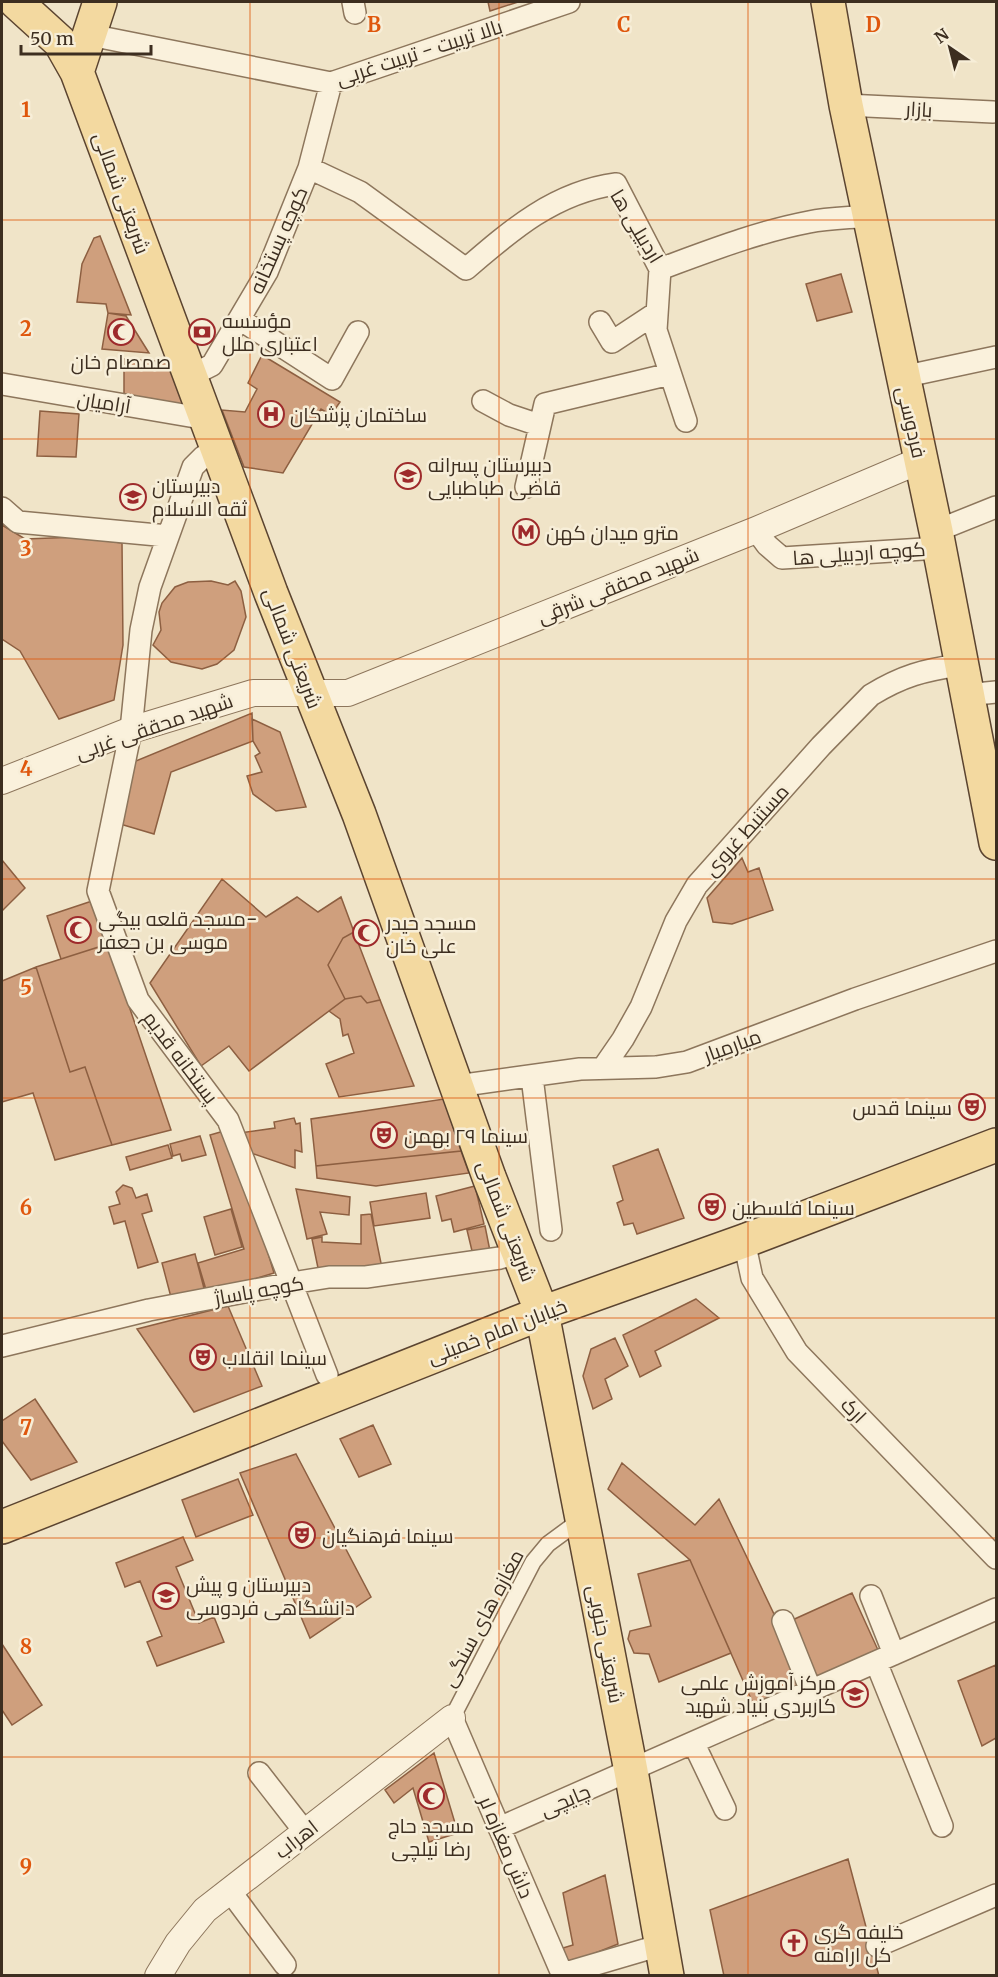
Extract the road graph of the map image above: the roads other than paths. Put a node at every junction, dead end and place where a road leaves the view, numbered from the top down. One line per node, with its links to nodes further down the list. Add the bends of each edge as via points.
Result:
1 (16, 2): 6 (main road, شریعتی شمالی, via 60,42)
2 (100, 2): 5 (main road)
3 (569, 2): 7 (street, بالا تربیت - تربیت غربی)
4 (828, 2): 8 (main road, فردوسی)
5 (90, 35): 6 (main road); 7 (street, بالا تربیت - تربیت غربی)
6 (77, 72): 19 (main road, شریعتی شمالی)
7 (331, 83): 10 (street, کوچه پستخانه)
8 (846, 105): 9 (street, بازار); 11 (main road, فردوسی)
9 (993, 112)
10 (309, 168): 12 (street, اردبیلی ها, via 360,192 466,269 522,222 550,205 573,194 616,184); 14 (street, کوچه پستخانه, via 267,272)
11 (869, 216): 12 (street, اردبیلی ها, via 811,221 736,240); 20 (main road, فردوسی)
12 (660, 269): 13 (street)
13 (656, 313): 15 (street, via 612,342); 18 (street, via 656,330)
14 (241, 320): 16 (street, via 332,379); 19 (street, کوچه پستخانه, via 212,365)
15 (600, 322)
16 (358, 332)
17 (996, 357): 20 (street)
18 (669, 374): 23 (street); 24 (street, via 545,404)
19 (190, 376): 25 (main road, شریعتی شمالی)
20 (902, 377): 26 (main road, فردوسی)
21 (2, 384): 25 (street, آرامیان)
22 (483, 401): 24 (street)
23 (686, 422)
24 (539, 425): 27 (street)
25 (213, 433): 31 (street, پستخانه قدیم, via 203,457 193,467); 34 (main road, شریعتی شمالی)
26 (921, 460): 30 (street, شهید محققی شرقی); 32 (main road, فردوسی)
27 (526, 487)
28 (996, 507): 32 (street)
29 (2, 508): 31 (street, via 18,522)
30 (756, 530): 32 (street, کوچه اردبیلی ها, via 782,558); 34 (street, شهید محققی شرقی, via 348,693)
31 (168, 536): 35 (street, پستخانه قدیم, via 141,630)
32 (937, 539): 33 (main road, فردوسی)
33 (974, 684): 37 (main road, فردوسی); 40 (street, مستنبط غروی, via 921,670 871,695 717,861 685,902 640,1007)
34 (310, 694): 35 (street, شهید محققی غربی, via 253,693); 42 (main road, شریعتی شمالی, via 359,814)
35 (131, 730): 36 (street, شهید محققی غربی); 47 (street, پستخانه قدیم, via 98,891 138,1000 228,1120)
36 (2, 781)
37 (990, 784): 38 (main road, فردوسی)
38 (996, 843)
39 (996, 951): 40 (street, میارمیار, via 687,1062)
40 (603, 1068): 41 (street, میارمیار)
41 (532, 1077): 42 (street, میارمیار); 44 (street)
42 (456, 1086): 46 (main road, شریعتی شمالی)
43 (996, 1145): 45 (main road, خیابان امام خمینی)
44 (551, 1230)
45 (744, 1242): 48 (main road, خیابان امام خمینی); 53 (street, ارک, via 752,1278 797,1352)
46 (518, 1253): 47 (street, کوچه پاساژ, via 366,1277); 48 (main road, شریعتی شمالی)
47 (292, 1283): 49 (street, کوچه پاساژ, via 139,1312); 50 (street, پستخانه قدیم)
48 (542, 1313): 51 (main road, شریعتی جنوبی); 52 (main road, خیابان امام خمینی)
49 (2, 1346)
50 (327, 1375)
51 (582, 1519): 59 (street, مغازه های سنگی, via 548,1544 533,1562); 61 (main road, شریعتی جنوبی)
52 (2, 1527)
53 (996, 1558)
54 (871, 1596): 57 (street)
55 (996, 1609): 57 (street)
56 (783, 1621): 58 (street)
57 (885, 1658): 58 (street); 64 (street)
58 (811, 1691): 60 (street)
59 (452, 1718): 65 (street, داش مغازه لر); 66 (street, اهراب)
60 (694, 1743): 61 (street); 63 (street)
61 (631, 1772): 65 (street, چایچی); 70 (main road, شریعتی جنوبی)
62 (259, 1773): 66 (street)
63 (725, 1809)
64 (942, 1826)
65 (499, 1828): 72 (street, داش مغازه لر)
66 (305, 1832): 67 (street, اهراب)
67 (230, 1891): 71 (street); 73 (street, اهراب, via 205,1910)
68 (996, 1894): 69 (street)
69 (877, 1946)
70 (664, 1960): 72 (street)
71 (285, 1965)
72 (563, 1975)
73 (158, 1976)

